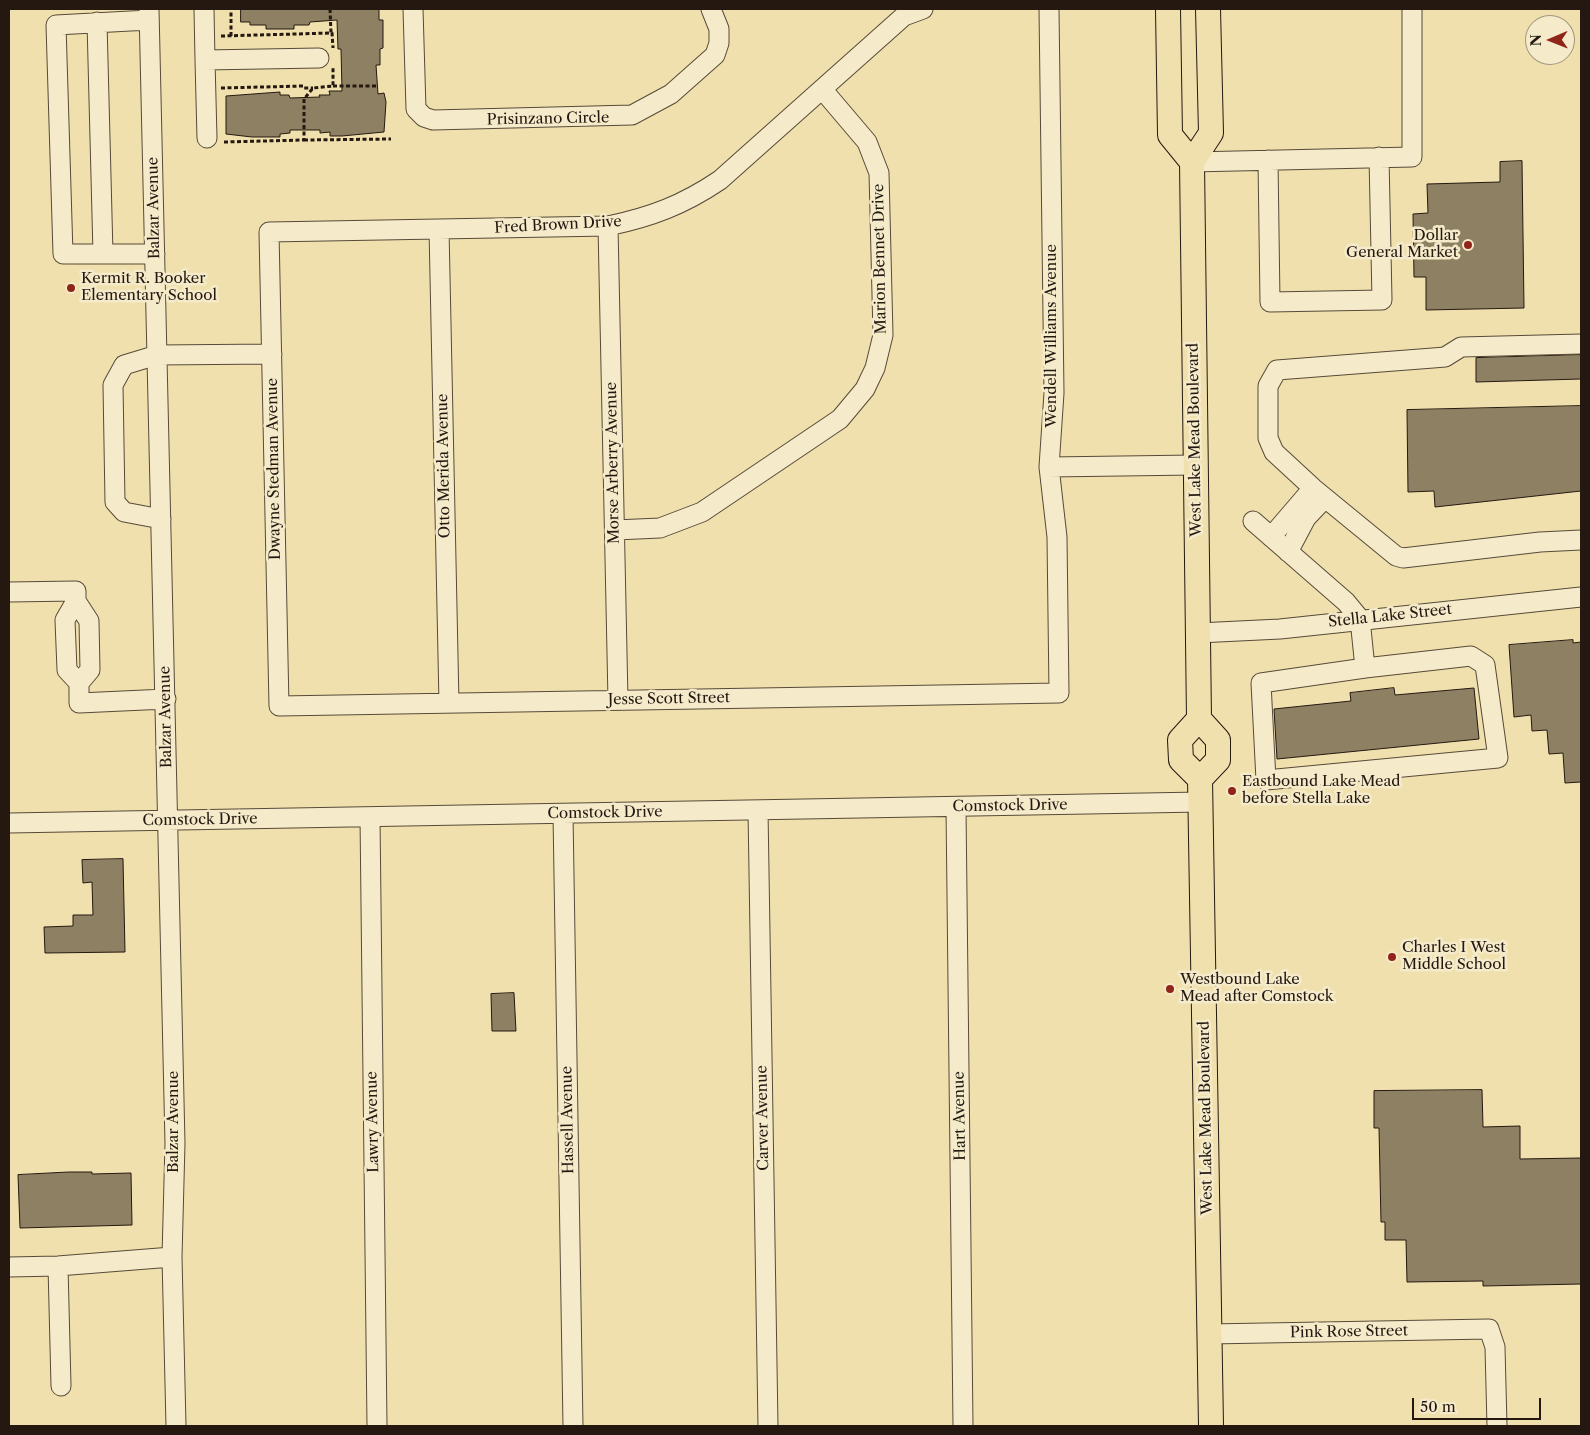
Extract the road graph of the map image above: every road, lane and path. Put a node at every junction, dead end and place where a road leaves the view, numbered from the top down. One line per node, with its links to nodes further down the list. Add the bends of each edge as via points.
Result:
1 (204, 9): 14 (street)
2 (231, 9): 15 (path)
3 (330, 9): 13 (path)
4 (413, 9): 5 (street, Prisinzano Circle, via 416,109 433,120 632,116 671,94 715,55 719,29)
5 (711, 9)
6 (924, 9): 22 (street, Fred Brown Drive, via 904,16)
7 (1049, 9): 38 (street, Wendell Williams Avenue, via 1054,393)
8 (1168, 9): 28 (main road, via 1170,135)
9 (1208, 9): 28 (main road, via 1211,133)
10 (1412, 9): 26 (street, via 1412,157)
11 (149, 14): 12 (street); 33 (street, Balzar Avenue)
12 (97, 22): 32 (street); 32 (street, via 56,25 63,254)
13 (331, 33): 15 (path); 17 (path)
14 (206, 36): 15 (path); 16 (street)
15 (231, 36)
16 (206, 60): 17 (street); 24 (street)
17 (328, 60): 18 (path)
18 (332, 86): 19 (path); 20 (path)
19 (378, 86)
20 (313, 88): 21 (path); 25 (path, via 304,99)
21 (216, 89)
22 (822, 89): 29 (street, Fred Brown Drive, via 720,180 691,200 642,219); 42 (street, Marion Bennet Drive, via 867,142 879,173 883,335 875,368 865,389 840,419 702,512 660,528)
23 (391, 139): 25 (path)
24 (212, 140): 25 (path)
25 (304, 140)
26 (1379, 157): 27 (street); 27 (street, via 1382,300 1270,302)
27 (1268, 160): 28 (street)
28 (1192, 162): 37 (main road, West Lake Mead Boulevard)
29 (608, 226): 30 (street, Fred Brown Drive); 42 (street, Morse Arberry Avenue)
30 (439, 229): 31 (street, Fred Brown Drive); 54 (street, Otto Merida Avenue)
31 (270, 232): 35 (street, Dwayne Stedman Avenue)
32 (103, 254): 33 (street)
33 (155, 254): 36 (street, Balzar Avenue)
34 (1581, 344): 39 (street, via 1461,347 1439,358 1277,370 1268,386 1268,438 1274,452)
35 (272, 354): 36 (street); 55 (street, Dwayne Stedman Avenue)
36 (157, 355): 40 (street, Balzar Avenue); 40 (street, via 124,365 113,386 115,502 124,512)
37 (1196, 465): 38 (street); 49 (main road, West Lake Mead Boulevard)
38 (1049, 467): 51 (street, Wendell Williams Avenue, via 1056,537)
39 (1319, 493): 43 (street); 44 (street, via 1396,556 1403,558); 45 (street)
40 (161, 519): 52 (street, Balzar Avenue)
41 (1253, 521): 43 (street)
42 (614, 530): 53 (street, Morse Arberry Avenue)
43 (1271, 537): 45 (street)
44 (1581, 540)
45 (1288, 552): 48 (street, via 1346,602)
46 (9, 592): 52 (street, via 76,591 76,601 89,621 90,670 79,683 79,703)
47 (1581, 597): 48 (street, Stella Lake Street)
48 (1360, 619): 49 (street, Stella Lake Street, via 1280,629); 50 (street)
49 (1198, 633): 56 (main road, West Lake Mead Boulevard)
50 (1365, 668): 50 (street, via 1261,683 1266,780 1498,758 1485,665 1471,656)
51 (1059, 693): 53 (street, Jesse Scott Street)
52 (166, 699): 62 (street, Balzar Avenue)
53 (618, 700): 54 (street, Jesse Scott Street)
54 (449, 703): 55 (street, Jesse Scott Street)
55 (279, 706)
56 (1199, 719): 57 (main road, via 1218,740 1218,760); 57 (main road, via 1180,740 1181,760)
57 (1200, 791): 58 (street, Comstock Drive); 67 (main road, West Lake Mead Boulevard)
58 (956, 807): 59 (street, Comstock Drive); 73 (street, Hart Avenue)
59 (758, 810): 60 (street, Comstock Drive); 72 (street, Carver Avenue)
60 (563, 814): 61 (street, Comstock Drive); 71 (street, Hassell Avenue)
61 (370, 817): 62 (street, Comstock Drive); 70 (street, Lawry Avenue)
62 (168, 821): 63 (street, Comstock Drive); 64 (street, Balzar Avenue, via 175,1143)
63 (9, 824)
64 (172, 1257): 65 (street); 69 (street, Balzar Avenue)
65 (58, 1266): 66 (street); 68 (street)
66 (9, 1267)
67 (1209, 1334): 74 (main road, West Lake Mead Boulevard); 75 (street, Pink Rose Street, via 1489,1330 1495,1347)
68 (60, 1386)
69 (176, 1426)
70 (376, 1426)
71 (573, 1426)
72 (768, 1426)
73 (963, 1426)
74 (1211, 1426)
75 (1496, 1426)

